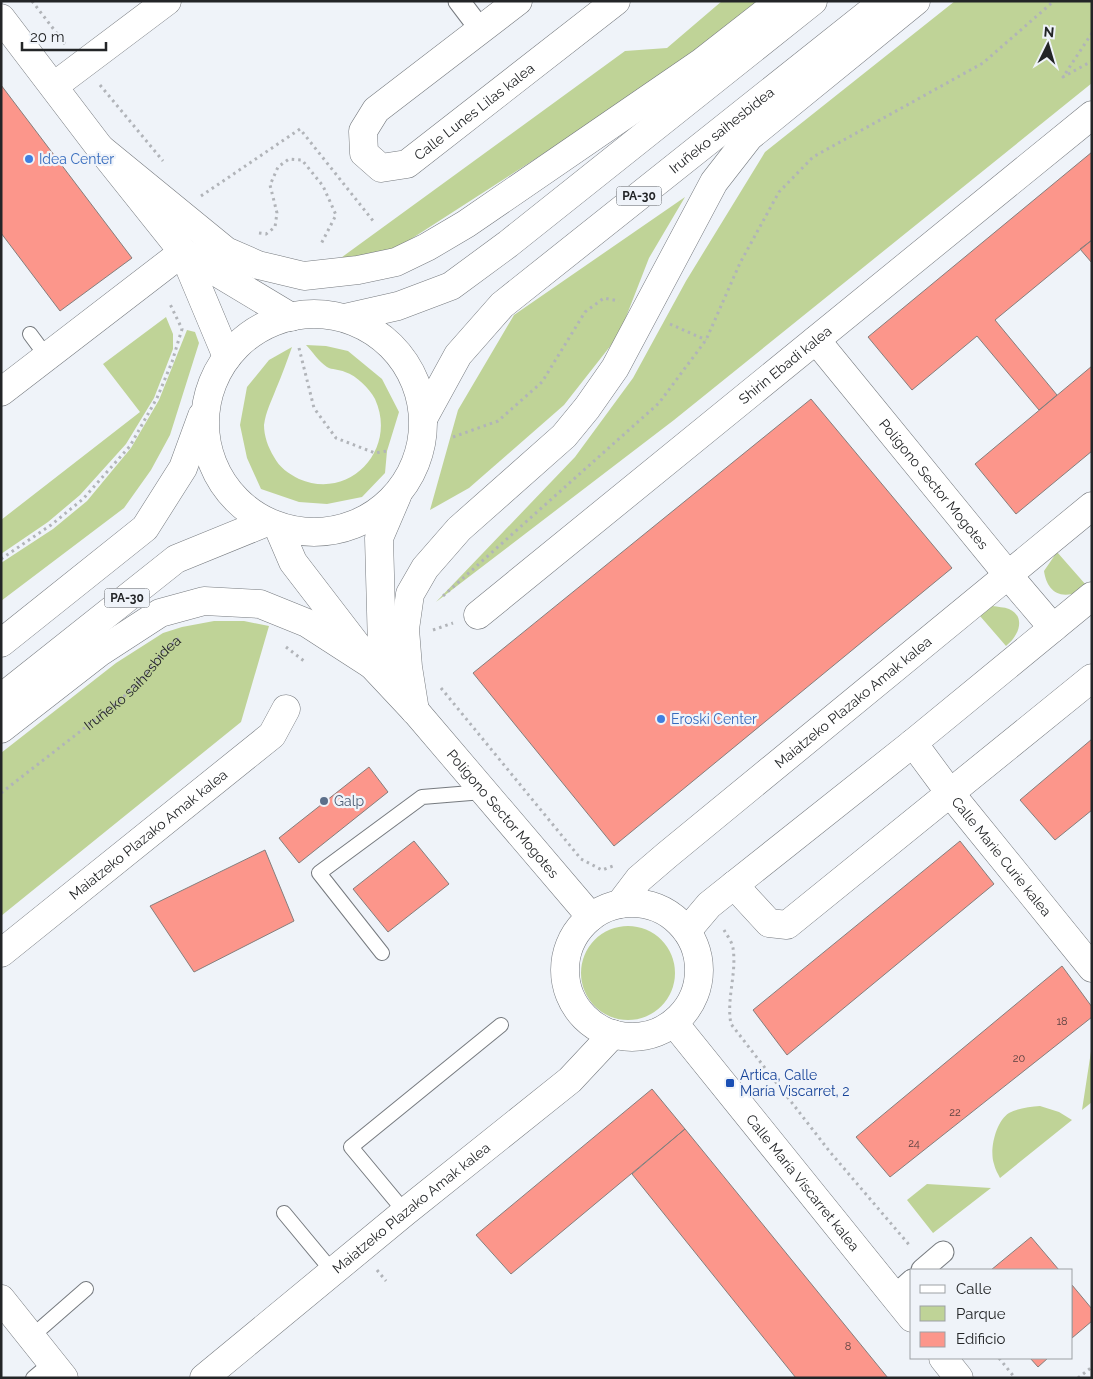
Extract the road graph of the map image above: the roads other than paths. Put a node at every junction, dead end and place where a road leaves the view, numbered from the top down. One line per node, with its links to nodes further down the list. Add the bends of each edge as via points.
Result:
1 (167, 1): 11 (main road)
2 (459, 1): 10 (street)
3 (518, 1): 10 (main road, Calle Lunes Lilas kalea)
4 (616, 1): 10 (main road, Calle Lunes Lilas kalea, via 407,164 381,168 364,153 363,131 376,110)
5 (780, 1): 13 (main road, via 702,62 466,224 396,262 304,276 258,264 226,251)
6 (813, 1): 16 (main road, PA-30, via 451,286 398,306)
7 (884, 1): 23 (main road, Iruñeko saihesbidea / PA-30, via 502,304 458,355)
8 (916, 1): 36 (main road, via 749,137 714,182 615,368 564,436 459,529 425,568 410,594 405,629)
9 (1, 18): 11 (main road)
10 (481, 30)
11 (54, 86): 13 (main road)
12 (1092, 115): 18 (main road, Shirin Ebadi kalea)
13 (100, 148): 14 (main road)
14 (183, 252): 15 (main road); 19 (main road); 20 (main road)
15 (290, 317): 16 (main road, PA-30, via 318,314); 20 (main road, PA-30, via 259,330)
16 (345, 318): 23 (main road, PA-30, via 375,332 400,355 417,384)
17 (30, 334): 19 (lane)
18 (816, 340): 27 (main road, Polígono Sector Mogotes); 29 (main road, Shirin Ebadi kalea)
19 (47, 357): 21 (main road)
20 (227, 357): 22 (main road, PA-30, via 213,381)
21 (1, 392)
22 (206, 408): 26 (main road, PA-30, via 206,442 218,475 238,503); 31 (main road, PA-30, via 183,468 145,528)
23 (424, 417): 24 (main road, PA-30, via 422,445 413,472)
24 (397, 496): 26 (main road, PA-30, via 372,517 342,530 310,533); 36 (main road, Polígono Sector Mogotes, via 379,538 382,647)
25 (1092, 506): 27 (main road, Maiatzeko Plazako Amak kalea)
26 (273, 524): 32 (main road, Polígono Sector Mogotes, via 293,562); 34 (main road, PA-30, via 176,559)
27 (1008, 575): 30 (main road, Polígono Sector Mogotes); 42 (main road, Maiatzeko Plazako Amak kalea, via 667,855 640,879)
28 (1092, 596): 30 (main road)
29 (478, 615)
30 (1053, 628): 38 (main road)
31 (1, 642)
32 (372, 665): 36 (main road, Polígono Sector Mogotes); 37 (main road, via 307,623 260,604 204,601 160,613 100,652)
33 (1092, 678): 40 (main road)
34 (1, 698)
35 (286, 709): 45 (main road, Maiatzeko Plazako Amak kalea, via 272,735)
36 (415, 711): 39 (main road, Polígono Sector Mogotes)
37 (1, 730)
38 (913, 743): 40 (main road, Calle Marie Curie kalea); 41 (main road)
39 (483, 792): 43 (main road, Polígono Sector Mogotes); 46 (lane, via 422,797 319,873)
40 (950, 793): 41 (main road, via 787,925 770,923); 47 (main road, Calle Marie Curie kalea)
41 (734, 885): 44 (main road)
42 (620, 904): 43 (main road); 44 (main road, via 639,903 658,908 674,917)
43 (591, 917): 50 (main road, via 576,932 568,951 565,972 569,993 579,1011 594,1025)
44 (687, 931): 48 (main road, via 696,949 700,969 697,990 688,1008)
45 (1, 953)
46 (382, 953)
47 (1092, 968)
48 (674, 1023): 50 (main road, via 656,1033 635,1037); 56 (main road, Calle María Viscarret kalea)
49 (501, 1025): 51 (lane, via 351,1147)
50 (613, 1034): 51 (main road, Maiatzeko Plazako Amak kalea, via 570,1080)
51 (405, 1212): 55 (main road, Maiatzeko Plazako Amak kalea)
52 (284, 1213): 55 (lane)
53 (943, 1252): 54 (street)
54 (923, 1269)
55 (333, 1272): 63 (main road, Maiatzeko Plazako Amak kalea)
56 (903, 1288): 59 (main road, Calle María Viscarret kalea)
57 (86, 1289): 60 (lane)
58 (1, 1299): 60 (main road)
59 (910, 1311)
60 (31, 1337): 62 (main road)
61 (944, 1359): 64 (main road)
62 (49, 1373)
63 (204, 1378)
64 (960, 1378)

